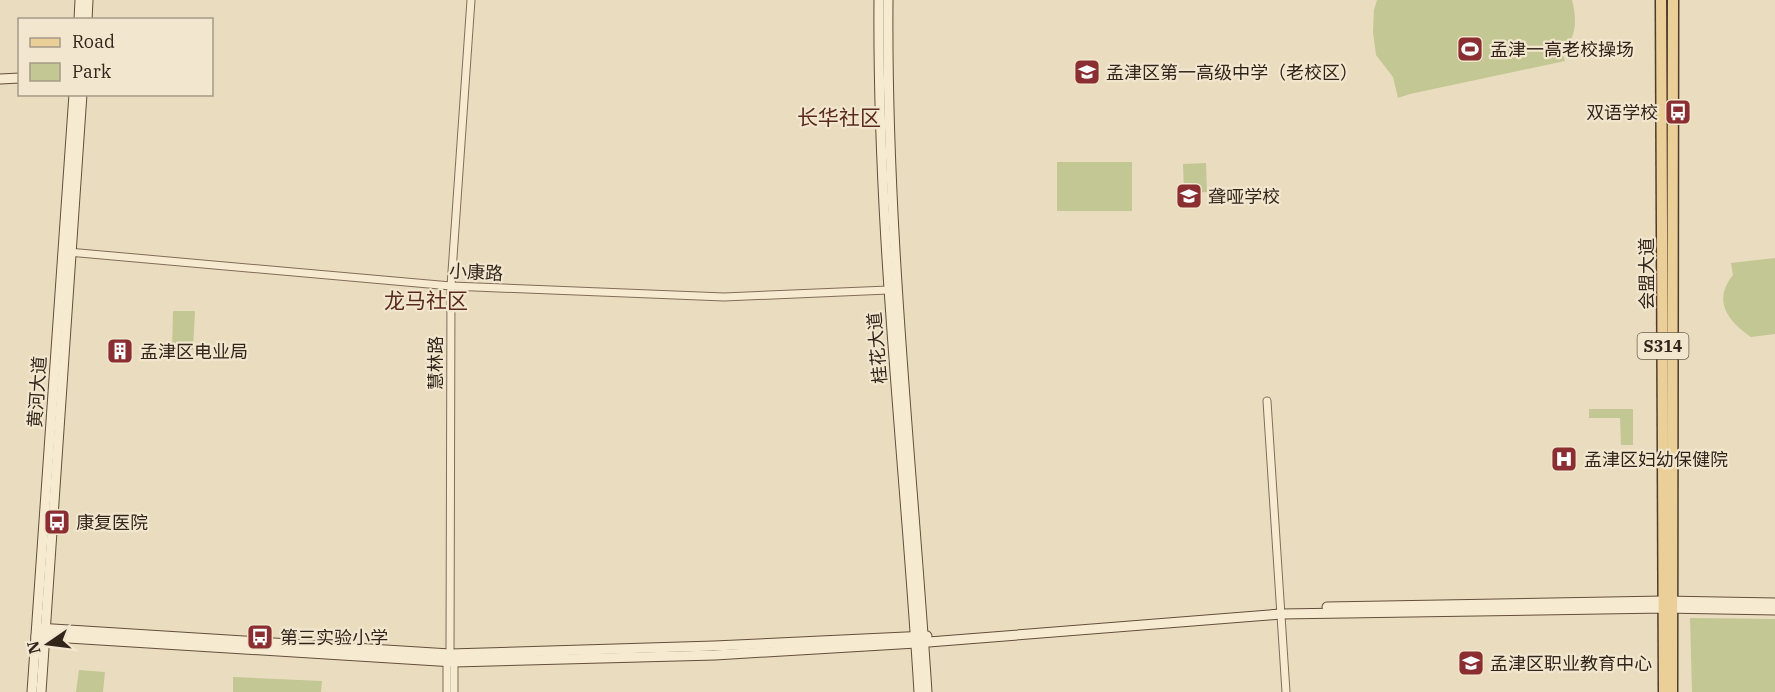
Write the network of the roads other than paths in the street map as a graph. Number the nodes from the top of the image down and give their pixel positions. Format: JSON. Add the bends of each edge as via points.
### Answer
{"nodes":[{"id":1,"x":80,"y":0,"type":"edge"},
{"id":2,"x":88,"y":0,"type":"edge"},
{"id":3,"x":471,"y":0,"type":"edge"},
{"id":4,"x":879,"y":0,"type":"edge"},
{"id":5,"x":888,"y":0,"type":"edge"},
{"id":6,"x":1661,"y":0,"type":"edge"},
{"id":7,"x":1673,"y":0,"type":"edge"},
{"id":8,"x":79,"y":18,"type":"edge"},
{"id":9,"x":87,"y":18,"type":"edge"},
{"id":10,"x":18,"y":78,"type":"edge"},
{"id":11,"x":0,"y":79,"type":"edge"},
{"id":12,"x":74,"y":96,"type":"edge"},
{"id":13,"x":82,"y":96,"type":"edge"},
{"id":14,"x":63,"y":252,"type":"junction"},
{"id":15,"x":450,"y":286,"type":"junction"},
{"id":16,"x":888,"y":290,"type":"junction"},
{"id":17,"x":1267,"y":402,"type":"dead end"},
{"id":18,"x":1775,"y":603,"type":"edge"},
{"id":19,"x":1668,"y":605,"type":"junction"},
{"id":20,"x":1775,"y":610,"type":"edge"},
{"id":21,"x":1281,"y":611,"type":"junction"},
{"id":22,"x":41,"y":632,"type":"junction"},
{"id":23,"x":920,"y":640,"type":"junction"},
{"id":24,"x":451,"y":660,"type":"junction"},
{"id":25,"x":32,"y":692,"type":"edge"},
{"id":26,"x":41,"y":692,"type":"edge"},
{"id":27,"x":447,"y":692,"type":"edge"},
{"id":28,"x":454,"y":692,"type":"edge"},
{"id":29,"x":920,"y":692,"type":"edge"},
{"id":30,"x":927,"y":692,"type":"edge"},
{"id":31,"x":1286,"y":692,"type":"edge"},
{"id":32,"x":1664,"y":692,"type":"edge"},
{"id":33,"x":1672,"y":692,"type":"edge"}],
"edges":[{"from":1,"to":8,"type":"main road"},
{"from":2,"to":9,"type":"main road"},
{"from":3,"to":15,"type":"street","name":"慧林路"},
{"from":4,"to":16,"type":"main road","name":"桂花大道","via":[[880,130]]},
{"from":5,"to":23,"type":"main road","name":"桂花大道","via":[[893,221]]},
{"from":6,"to":19,"type":"main road","name":"会盟大道","number":"S314"},
{"from":7,"to":19,"type":"main road","name":"会盟大道","number":"S314"},
{"from":10,"to":11,"type":"main road"},
{"from":12,"to":14,"type":"main road","name":"黄河大道"},
{"from":13,"to":22,"type":"main road","name":"黄河大道"},
{"from":14,"to":15,"type":"street","name":"小康路"},
{"from":14,"to":22,"type":"main road","name":"黄河大道"},
{"from":15,"to":16,"type":"street","name":"小康路","via":[[724,297]]},
{"from":15,"to":24,"type":"street","name":"慧林路"},
{"from":16,"to":23,"type":"main road","name":"桂花大道"},
{"from":17,"to":21,"type":"street"},
{"from":18,"to":19,"type":"main road"},
{"from":19,"to":20,"type":"main road"},
{"from":19,"to":21,"type":"main road"},
{"from":19,"to":32,"type":"main road","name":"会盟大道","number":"S314"},
{"from":19,"to":33,"type":"main road","name":"会盟大道","number":"S314"},
{"from":21,"to":23,"type":"main road"},
{"from":21,"to":31,"type":"street"},
{"from":22,"to":24,"type":"main road"},
{"from":22,"to":25,"type":"main road","name":"黄河大道"},
{"from":22,"to":26,"type":"main road","name":"黄河大道"},
{"from":23,"to":24,"type":"main road","via":[[715,655]]},
{"from":23,"to":29,"type":"main road","name":"桂花大道"},
{"from":23,"to":30,"type":"main road","name":"桂花大道"},
{"from":24,"to":27,"type":"street","name":"慧林路"},
{"from":24,"to":28,"type":"street","name":"慧林路"}]}
